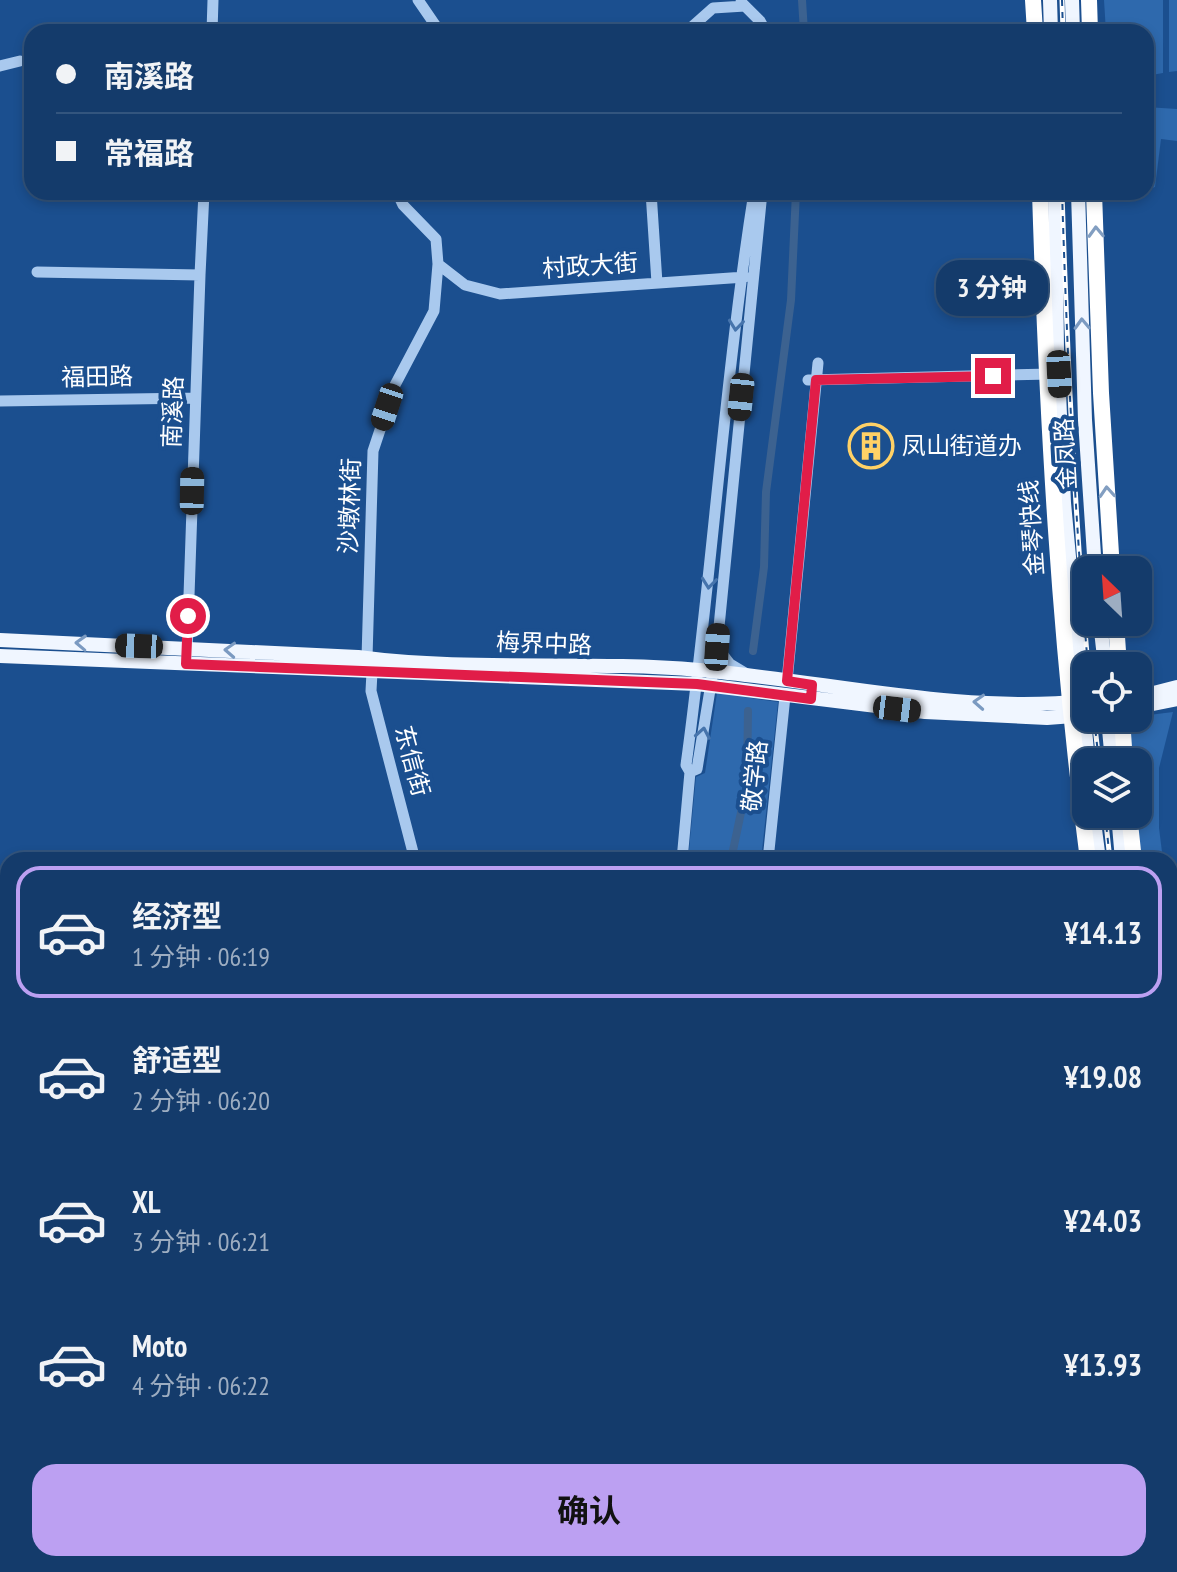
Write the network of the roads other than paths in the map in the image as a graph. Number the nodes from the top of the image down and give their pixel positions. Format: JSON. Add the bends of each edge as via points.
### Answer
{"nodes":[{"id":1,"x":213,"y":0,"type":"edge"},
{"id":2,"x":418,"y":0,"type":"edge"},
{"id":3,"x":1033,"y":0,"type":"edge"},
{"id":4,"x":1050,"y":0,"type":"edge"},
{"id":5,"x":1072,"y":0,"type":"edge"},
{"id":6,"x":1089,"y":0,"type":"edge"},
{"id":7,"x":745,"y":6,"type":"edge"},
{"id":8,"x":212,"y":24,"type":"edge"},
{"id":9,"x":434,"y":24,"type":"edge"},
{"id":10,"x":695,"y":24,"type":"edge"},
{"id":11,"x":760,"y":24,"type":"edge"},
{"id":12,"x":1034,"y":24,"type":"edge"},
{"id":13,"x":1051,"y":24,"type":"edge"},
{"id":14,"x":1073,"y":24,"type":"edge"},
{"id":15,"x":1090,"y":24,"type":"edge"},
{"id":16,"x":20,"y":61,"type":"dead end"},
{"id":17,"x":0,"y":66,"type":"edge"},
{"id":18,"x":204,"y":200,"type":"edge"},
{"id":19,"x":401,"y":200,"type":"edge"},
{"id":20,"x":652,"y":200,"type":"edge"},
{"id":21,"x":753,"y":200,"type":"edge"},
{"id":22,"x":761,"y":200,"type":"edge"},
{"id":23,"x":1040,"y":200,"type":"edge"},
{"id":24,"x":1055,"y":200,"type":"edge"},
{"id":25,"x":1078,"y":200,"type":"edge"},
{"id":26,"x":1094,"y":200,"type":"edge"},
{"id":27,"x":438,"y":264,"type":"junction"},
{"id":28,"x":37,"y":272,"type":"dead end"},
{"id":29,"x":200,"y":275,"type":"junction"},
{"id":30,"x":747,"y":277,"type":"junction"},
{"id":31,"x":657,"y":283,"type":"junction"},
{"id":32,"x":818,"y":363,"type":"dead end"},
{"id":33,"x":1059,"y":374,"type":"junction"},
{"id":34,"x":812,"y":380,"type":"junction"},
{"id":35,"x":195,"y":398,"type":"junction"},
{"id":36,"x":0,"y":401,"type":"edge"},
{"id":37,"x":1094,"y":556,"type":"edge"},
{"id":38,"x":1111,"y":556,"type":"edge"},
{"id":39,"x":0,"y":640,"type":"edge"},
{"id":40,"x":717,"y":647,"type":"junction"},
{"id":41,"x":187,"y":648,"type":"junction"},
{"id":42,"x":1079,"y":652,"type":"edge"},
{"id":43,"x":0,"y":656,"type":"edge"},
{"id":44,"x":186,"y":664,"type":"junction"},
{"id":45,"x":370,"y":665,"type":"junction"},
{"id":46,"x":748,"y":676,"type":"junction"},
{"id":47,"x":705,"y":678,"type":"junction"},
{"id":48,"x":1177,"y":687,"type":"edge"},
{"id":49,"x":786,"y":689,"type":"junction"},
{"id":50,"x":812,"y":692,"type":"junction"},
{"id":51,"x":1152,"y":693,"type":"edge"},
{"id":52,"x":1072,"y":695,"type":"edge"},
{"id":53,"x":1177,"y":699,"type":"edge"},
{"id":54,"x":1057,"y":704,"type":"junction"},
{"id":55,"x":1152,"y":704,"type":"edge"},
{"id":56,"x":1072,"y":706,"type":"edge"},
{"id":57,"x":1072,"y":711,"type":"edge"},
{"id":58,"x":1095,"y":828,"type":"edge"},
{"id":59,"x":1119,"y":828,"type":"edge"},
{"id":60,"x":1131,"y":828,"type":"edge"},
{"id":61,"x":413,"y":852,"type":"edge"},
{"id":62,"x":683,"y":852,"type":"edge"},
{"id":63,"x":769,"y":852,"type":"edge"},
{"id":64,"x":1087,"y":852,"type":"edge"},
{"id":65,"x":1098,"y":852,"type":"edge"},
{"id":66,"x":1121,"y":852,"type":"edge"},
{"id":67,"x":1133,"y":852,"type":"edge"}],
"edges":[{"from":1,"to":8,"type":"street"},
{"from":2,"to":9,"type":"street"},
{"from":3,"to":12,"type":"highway"},
{"from":4,"to":13,"type":"main road"},
{"from":5,"to":14,"type":"main road"},
{"from":6,"to":15,"type":"highway"},
{"from":7,"to":10,"type":"street","via":[[713,8]]},
{"from":7,"to":11,"type":"street"},
{"from":16,"to":17,"type":"street"},
{"from":18,"to":29,"type":"street","name":"南溪路"},
{"from":19,"to":27,"type":"street","name":"沙墩林街","via":[[436,239]]},
{"from":20,"to":31,"type":"street"},
{"from":21,"to":30,"type":"street"},
{"from":22,"to":30,"type":"street"},
{"from":23,"to":64,"type":"highway","name":"金琴快线","bridge":true,"via":[[1061,603]]},
{"from":24,"to":33,"type":"main road","name":"金凤路"},
{"from":37,"to":25,"type":"main road","name":"金凤路","one_way":true},
{"from":38,"to":26,"type":"highway","one_way":true},
{"from":27,"to":31,"type":"street","name":"村政大街","via":[[465,285],[500,294]]},
{"from":27,"to":45,"type":"street","name":"沙墩林街","via":[[434,311],[395,385],[373,451]]},
{"from":28,"to":29,"type":"street"},
{"from":29,"to":35,"type":"street","name":"南溪路"},
{"from":30,"to":31,"type":"street","name":"村政大街"},
{"from":30,"to":40,"type":"street"},
{"from":30,"to":47,"type":"street","one_way":true},
{"from":32,"to":34,"type":"street","name":"敬学路"},
{"from":33,"to":34,"type":"street"},
{"from":33,"to":42,"type":"main road","name":"金凤路","via":[[1064,503]]},
{"from":34,"to":49,"type":"street","name":"敬学路"},
{"from":35,"to":36,"type":"street","name":"福田路"},
{"from":35,"to":41,"type":"street","name":"南溪路"},
{"from":41,"to":39,"type":"main road","name":"梅界中路","one_way":true},
{"from":40,"to":46,"type":"street"},
{"from":40,"to":47,"type":"street"},
{"from":41,"to":44,"type":"street","name":"南溪路"},
{"from":45,"to":41,"type":"main road","name":"梅界中路","one_way":true},
{"from":43,"to":44,"type":"main road","name":"梅界中路"},
{"from":44,"to":45,"type":"main road","name":"梅界中路"},
{"from":45,"to":47,"type":"main road","name":"梅界中路","via":[[416,662]]},
{"from":45,"to":61,"type":"street","name":"东信街","via":[[371,691]]},
{"from":46,"to":47,"type":"main road","name":"梅界中路"},
{"from":46,"to":49,"type":"main road","name":"梅界中路"},
{"from":47,"to":49,"type":"main road","name":"梅界中路"},
{"from":47,"to":62,"type":"street","via":[[686,765],[690,772]]},
{"from":48,"to":51,"type":"main road"},
{"from":49,"to":50,"type":"main road","name":"梅界中路"},
{"from":49,"to":63,"type":"street","name":"敬学路"},
{"from":54,"to":50,"type":"main road","name":"梅界中路","one_way":true},
{"from":50,"to":57,"type":"main road","name":"梅界中路","via":[[925,712],[1047,718]]},
{"from":52,"to":54,"type":"main road"},
{"from":53,"to":55,"type":"main road"},
{"from":54,"to":56,"type":"main road","name":"梅界中路"},
{"from":58,"to":65,"type":"main road"},
{"from":59,"to":66,"type":"main road"},
{"from":60,"to":67,"type":"highway"}]}
